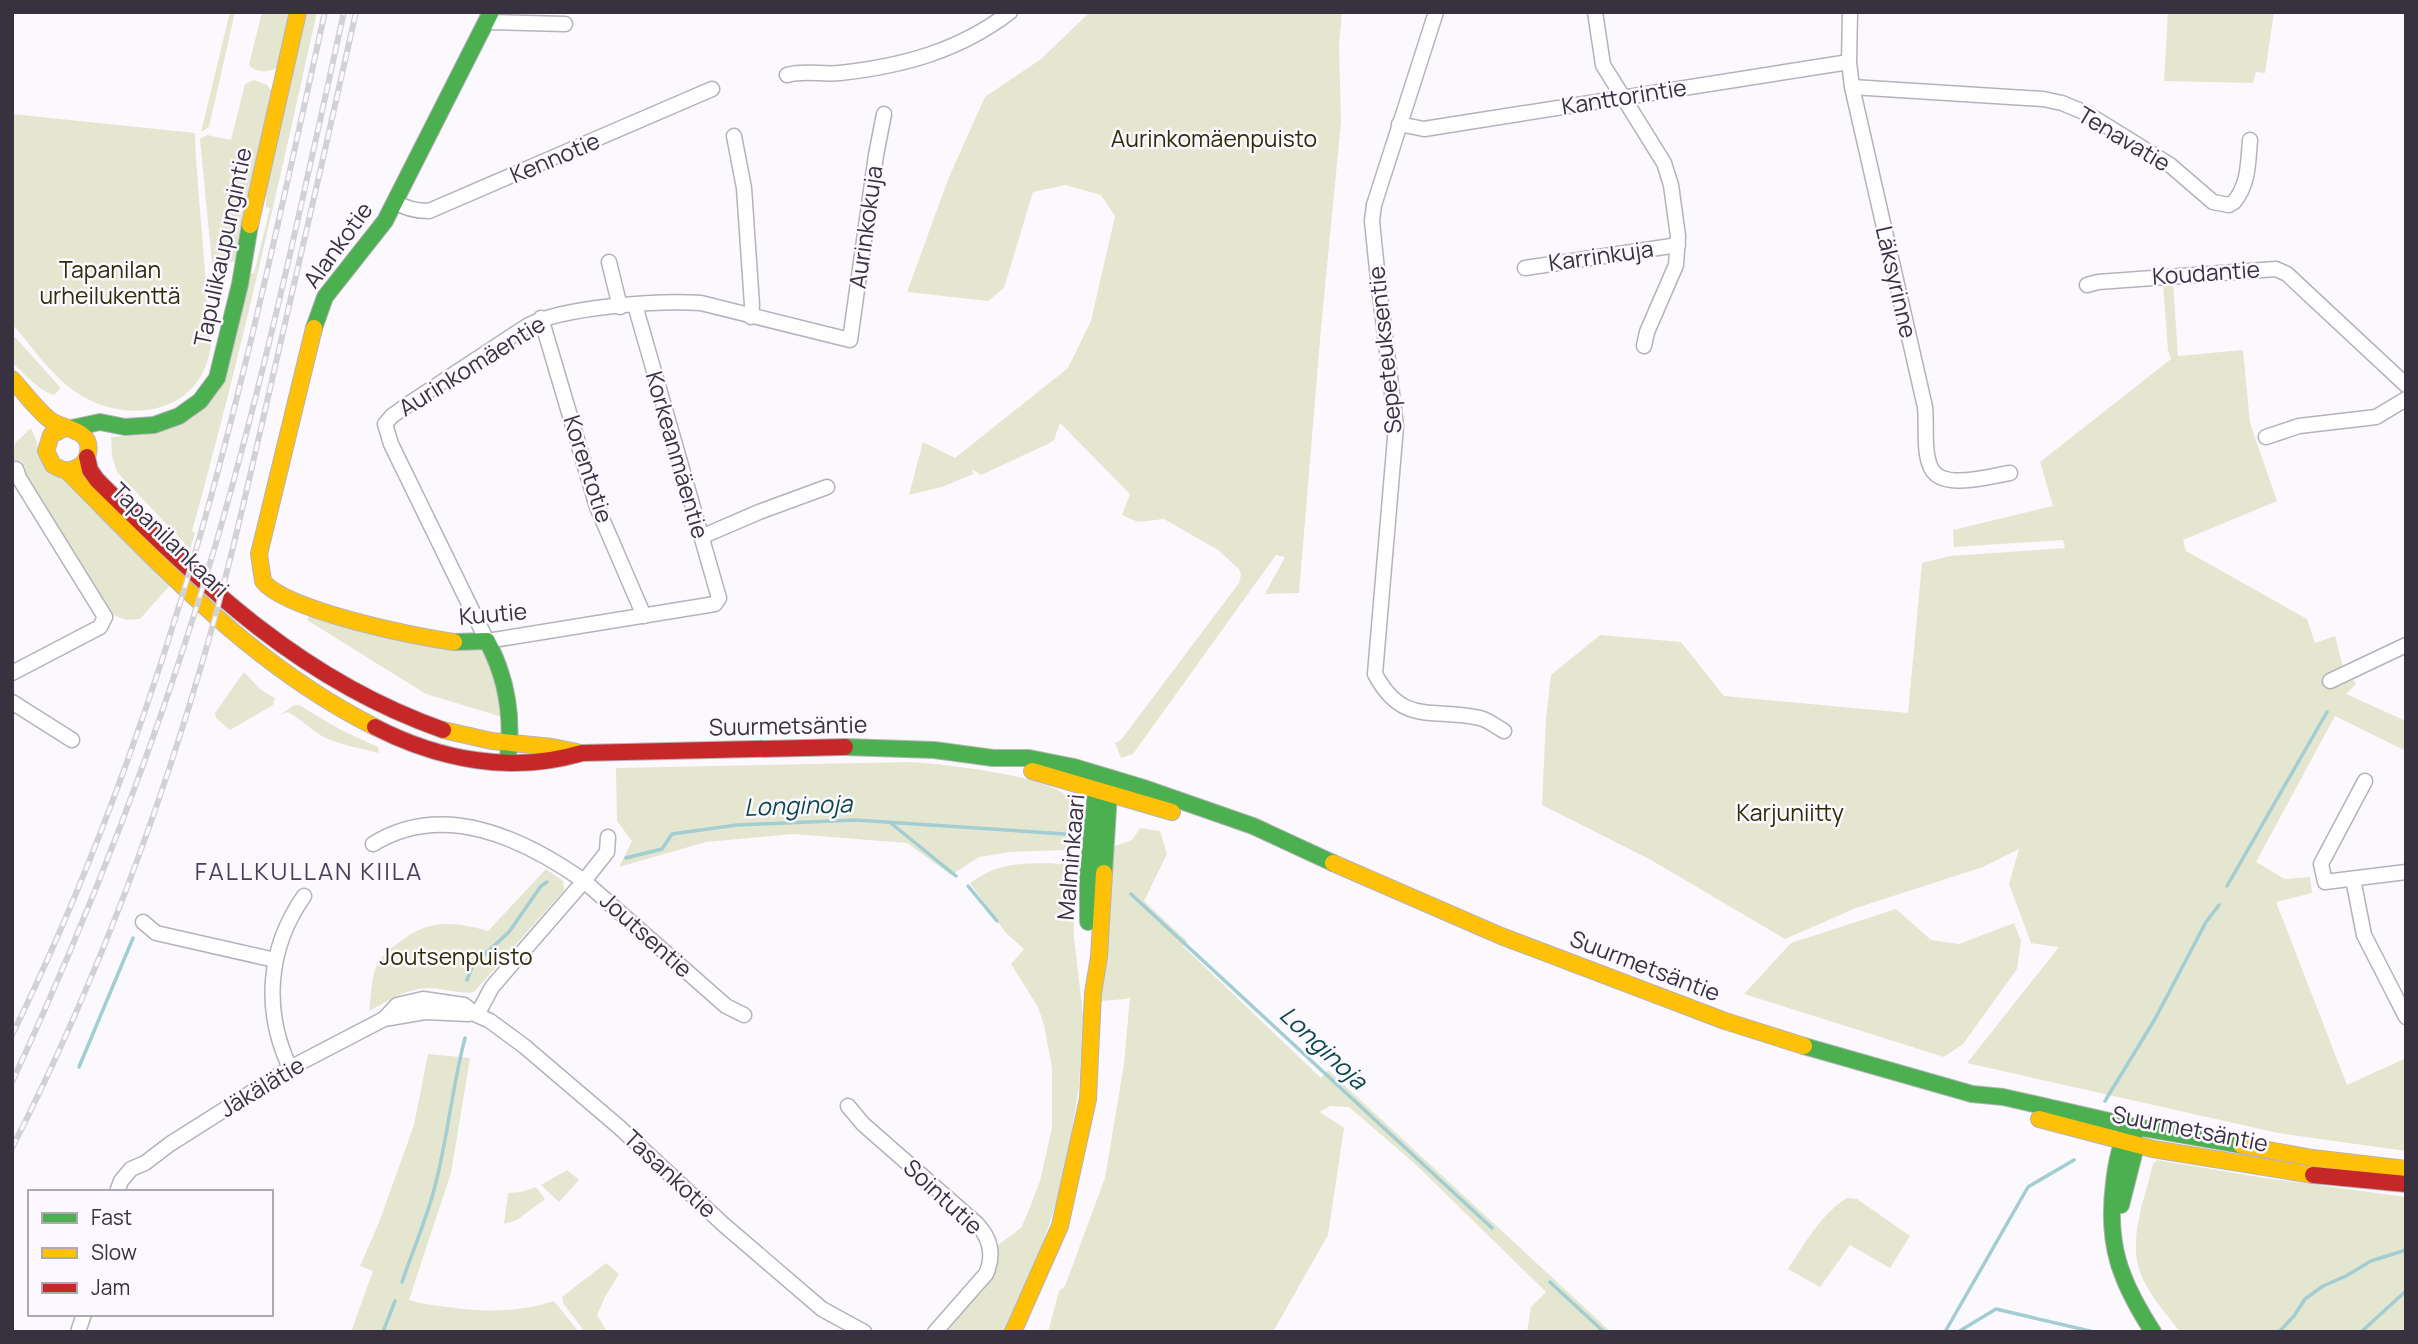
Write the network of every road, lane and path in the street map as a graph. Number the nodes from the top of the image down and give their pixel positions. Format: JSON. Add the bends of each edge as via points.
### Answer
{"nodes":[{"id":1,"x":298,"y":12,"type":"edge"},
{"id":2,"x":1010,"y":12,"type":"edge"},
{"id":3,"x":1436,"y":12,"type":"edge"},
{"id":4,"x":1595,"y":12,"type":"edge"},
{"id":5,"x":1850,"y":12,"type":"edge"},
{"id":6,"x":488,"y":17,"type":"edge"},
{"id":7,"x":565,"y":24,"type":"dead end"},
{"id":8,"x":1849,"y":62,"type":"junction"},
{"id":9,"x":787,"y":75,"type":"dead end"},
{"id":10,"x":1852,"y":87,"type":"junction"},
{"id":11,"x":712,"y":89,"type":"dead end"},
{"id":12,"x":1624,"y":97,"type":"junction"},
{"id":13,"x":884,"y":114,"type":"dead end"},
{"id":14,"x":1399,"y":124,"type":"junction"},
{"id":15,"x":734,"y":136,"type":"dead end"},
{"id":16,"x":2250,"y":140,"type":"dead end"},
{"id":17,"x":396,"y":202,"type":"junction"},
{"id":18,"x":1678,"y":245,"type":"junction"},
{"id":19,"x":609,"y":262,"type":"dead end"},
{"id":20,"x":1525,"y":268,"type":"dead end"},
{"id":21,"x":2087,"y":285,"type":"dead end"},
{"id":22,"x":627,"y":306,"type":"junction"},
{"id":23,"x":751,"y":317,"type":"junction"},
{"id":24,"x":541,"y":318,"type":"junction"},
{"id":25,"x":850,"y":340,"type":"joint"},
{"id":26,"x":1644,"y":346,"type":"dead end"},
{"id":27,"x":12,"y":379,"type":"edge"},
{"id":28,"x":2406,"y":385,"type":"edge"},
{"id":29,"x":12,"y":397,"type":"edge"},
{"id":30,"x":2406,"y":399,"type":"edge"},
{"id":31,"x":121,"y":427,"type":"junction"},
{"id":32,"x":68,"y":428,"type":"junction"},
{"id":33,"x":2266,"y":437,"type":"dead end"},
{"id":34,"x":47,"y":443,"type":"junction"},
{"id":35,"x":88,"y":453,"type":"junction"},
{"id":36,"x":16,"y":469,"type":"dead end"},
{"id":37,"x":66,"y":471,"type":"junction"},
{"id":38,"x":2010,"y":472,"type":"dead end"},
{"id":39,"x":827,"y":487,"type":"dead end"},
{"id":40,"x":701,"y":537,"type":"junction"},
{"id":41,"x":279,"y":596,"type":"joint"},
{"id":42,"x":715,"y":604,"type":"joint"},
{"id":43,"x":644,"y":616,"type":"junction"},
{"id":44,"x":251,"y":624,"type":"joint"},
{"id":45,"x":243,"y":641,"type":"joint"},
{"id":46,"x":487,"y":641,"type":"junction"},
{"id":47,"x":2406,"y":645,"type":"edge"},
{"id":48,"x":12,"y":673,"type":"edge"},
{"id":49,"x":2330,"y":681,"type":"dead end"},
{"id":50,"x":12,"y":702,"type":"edge"},
{"id":51,"x":1504,"y":731,"type":"dead end"},
{"id":52,"x":72,"y":740,"type":"dead end"},
{"id":53,"x":510,"y":744,"type":"junction"},
{"id":54,"x":582,"y":753,"type":"junction"},
{"id":55,"x":506,"y":765,"type":"junction"},
{"id":56,"x":2365,"y":781,"type":"dead end"},
{"id":57,"x":1104,"y":787,"type":"junction"},
{"id":58,"x":608,"y":837,"type":"dead end"},
{"id":59,"x":373,"y":844,"type":"dead end"},
{"id":60,"x":2406,"y":872,"type":"edge"},
{"id":61,"x":2353,"y":879,"type":"junction"},
{"id":62,"x":584,"y":881,"type":"junction"},
{"id":63,"x":304,"y":896,"type":"dead end"},
{"id":64,"x":144,"y":922,"type":"dead end"},
{"id":65,"x":275,"y":960,"type":"junction"},
{"id":66,"x":477,"y":1015,"type":"junction"},
{"id":67,"x":744,"y":1015,"type":"dead end"},
{"id":68,"x":2406,"y":1017,"type":"edge"},
{"id":69,"x":290,"y":1068,"type":"junction"},
{"id":70,"x":1972,"y":1094,"type":"junction"},
{"id":71,"x":848,"y":1106,"type":"dead end"},
{"id":72,"x":2131,"y":1126,"type":"junction"},
{"id":73,"x":2128,"y":1144,"type":"junction"},
{"id":74,"x":2406,"y":1169,"type":"edge"},
{"id":75,"x":2406,"y":1184,"type":"edge"},
{"id":76,"x":119,"y":1190,"type":"edge"},
{"id":77,"x":864,"y":1332,"type":"edge"},
{"id":78,"x":935,"y":1332,"type":"edge"},
{"id":79,"x":1013,"y":1332,"type":"edge"},
{"id":80,"x":2153,"y":1332,"type":"edge"}],
"edges":[{"from":1,"to":31,"type":"main road","name":"Tapulikaupungintie","via":[[217,378],[201,402],[181,416],[153,426]]},
{"from":2,"to":9,"type":"street","via":[[958,45],[922,59],[869,70]]},
{"from":3,"to":14,"type":"street","name":"Sepeteuksentie"},
{"from":4,"to":12,"type":"street","via":[[1603,65]]},
{"from":5,"to":8,"type":"street","name":"Läksyrinne"},
{"from":6,"to":7,"type":"street"},
{"from":6,"to":17,"type":"main road","name":"Alankotie"},
{"from":8,"to":10,"type":"street","name":"Läksyrinne"},
{"from":8,"to":12,"type":"street","name":"Kanttorintie"},
{"from":10,"to":16,"type":"street","name":"Tenavatie","via":[[2062,103],[2153,154],[2220,204],[2234,202],[2242,192]]},
{"from":10,"to":38,"type":"street","name":"Läksyrinne","via":[[1925,407],[1932,470],[1953,481]]},
{"from":11,"to":17,"type":"street","name":"Kennotie","via":[[429,211]]},
{"from":12,"to":14,"type":"street","name":"Kanttorintie","via":[[1424,129]]},
{"from":12,"to":18,"type":"street","via":[[1668,171]]},
{"from":13,"to":25,"type":"street","name":"Aurinkokuja"},
{"from":14,"to":51,"type":"street","name":"Sepeteuksentie","via":[[1372,222],[1396,426],[1375,674],[1406,709],[1481,718]]},
{"from":15,"to":23,"type":"street","via":[[744,188]]},
{"from":17,"to":41,"type":"main road","name":"Alankotie","via":[[325,297],[310,338],[259,554],[265,585]]},
{"from":18,"to":20,"type":"street","name":"Karrinkuja"},
{"from":18,"to":26,"type":"street","via":[[1675,265]]},
{"from":19,"to":22,"type":"street","name":"Korkeanmäentie"},
{"from":21,"to":28,"type":"street","name":"Koudantie","via":[[2276,269],[2287,274]]},
{"from":22,"to":23,"type":"street","name":"Aurinkomäentie","via":[[701,303]]},
{"from":22,"to":24,"type":"street","name":"Aurinkomäentie"},
{"from":22,"to":40,"type":"street","name":"Korkeanmäentie"},
{"from":23,"to":25,"type":"street","name":"Aurinkomäentie"},
{"from":24,"to":43,"type":"street","name":"Korentotie","via":[[597,507]]},
{"from":24,"to":46,"type":"street","name":"Aurinkomäentie","via":[[392,415],[385,424]]},
{"from":27,"to":32,"type":"main road","via":[[44,414]]},
{"from":29,"to":34,"type":"main road"},
{"from":30,"to":33,"type":"street","via":[[2376,417],[2299,426]]},
{"from":31,"to":32,"type":"main road","name":"Tapulikaupungintie","via":[[99,422]]},
{"from":31,"to":35,"type":"main road","name":"Tapulikaupungintie","via":[[99,439]]},
{"from":32,"to":34,"type":"main road","via":[[51,435]]},
{"from":32,"to":35,"type":"main road","via":[[85,436]]},
{"from":34,"to":37,"type":"main road","via":[[48,459]]},
{"from":35,"to":37,"type":"main road","via":[[83,464]]},
{"from":35,"to":44,"type":"main road","name":"Tapanilankaari","via":[[97,480]]},
{"from":36,"to":48,"type":"street","via":[[105,614],[100,627]]},
{"from":37,"to":45,"type":"main road","name":"Tapanilankaari"},
{"from":39,"to":40,"type":"street"},
{"from":40,"to":42,"type":"street","name":"Korkeanmäentie","via":[[719,598]]},
{"from":41,"to":46,"type":"main road","name":"Kuutie","via":[[438,639]]},
{"from":42,"to":43,"type":"street","name":"Kuutie"},
{"from":43,"to":46,"type":"street","name":"Kuutie"},
{"from":44,"to":53,"type":"main road","name":"Suurmetsäntie","via":[[311,668],[392,711],[441,729]]},
{"from":45,"to":55,"type":"main road","name":"Suurmetsäntie","via":[[293,681],[388,734],[429,749]]},
{"from":46,"to":53,"type":"main road","via":[[508,694]]},
{"from":47,"to":49,"type":"street"},
{"from":50,"to":52,"type":"street"},
{"from":53,"to":54,"type":"main road","name":"Suurmetsäntie","via":[[564,747]]},
{"from":53,"to":55,"type":"main road"},
{"from":54,"to":55,"type":"main road","name":"Suurmetsäntie"},
{"from":54,"to":57,"type":"main road","name":"Suurmetsäntie","via":[[850,747],[934,750],[993,758]]},
{"from":56,"to":61,"type":"street","via":[[2321,864],[2325,882]]},
{"from":57,"to":70,"type":"main road","name":"Suurmetsäntie","via":[[1253,826],[1501,936],[1725,1021]]},
{"from":57,"to":79,"type":"main road","name":"Malminkaari","via":[[1088,874],[1087,957],[1093,993],[1088,1098],[1060,1226]]},
{"from":58,"to":62,"type":"street","via":[[607,852]]},
{"from":59,"to":62,"type":"street","via":[[417,828],[473,828],[514,839]]},
{"from":60,"to":61,"type":"street"},
{"from":61,"to":68,"type":"street","via":[[2364,935]]},
{"from":62,"to":66,"type":"street","name":"Joutsentie","via":[[492,987]]},
{"from":62,"to":67,"type":"street","name":"Joutsentie","via":[[726,1006]]},
{"from":63,"to":65,"type":"street"},
{"from":64,"to":65,"type":"street","via":[[156,933]]},
{"from":65,"to":69,"type":"street","via":[[272,1015]]},
{"from":66,"to":69,"type":"street","name":"Jäkälätie","via":[[464,1005],[423,999],[397,1005],[384,1019]]},
{"from":66,"to":77,"type":"street","name":"Tasankotie","via":[[565,1080],[822,1309]]},
{"from":69,"to":76,"type":"street","name":"Jäkälätie","via":[[131,1169]]},
{"from":70,"to":72,"type":"main road","name":"Suurmetsäntie"},
{"from":70,"to":73,"type":"main road","name":"Suurmetsäntie","via":[[1999,1107]]},
{"from":71,"to":78,"type":"street","name":"Sointutie","via":[[977,1224],[989,1242],[991,1263],[986,1274]]},
{"from":72,"to":73,"type":"main road"},
{"from":72,"to":74,"type":"main road","name":"Suurmetsäntie","via":[[2312,1158]]},
{"from":73,"to":75,"type":"main road","name":"Suurmetsäntie","via":[[2313,1175]]},
{"from":73,"to":80,"type":"main road","via":[[2109,1209],[2113,1256],[2132,1301]]}]}
